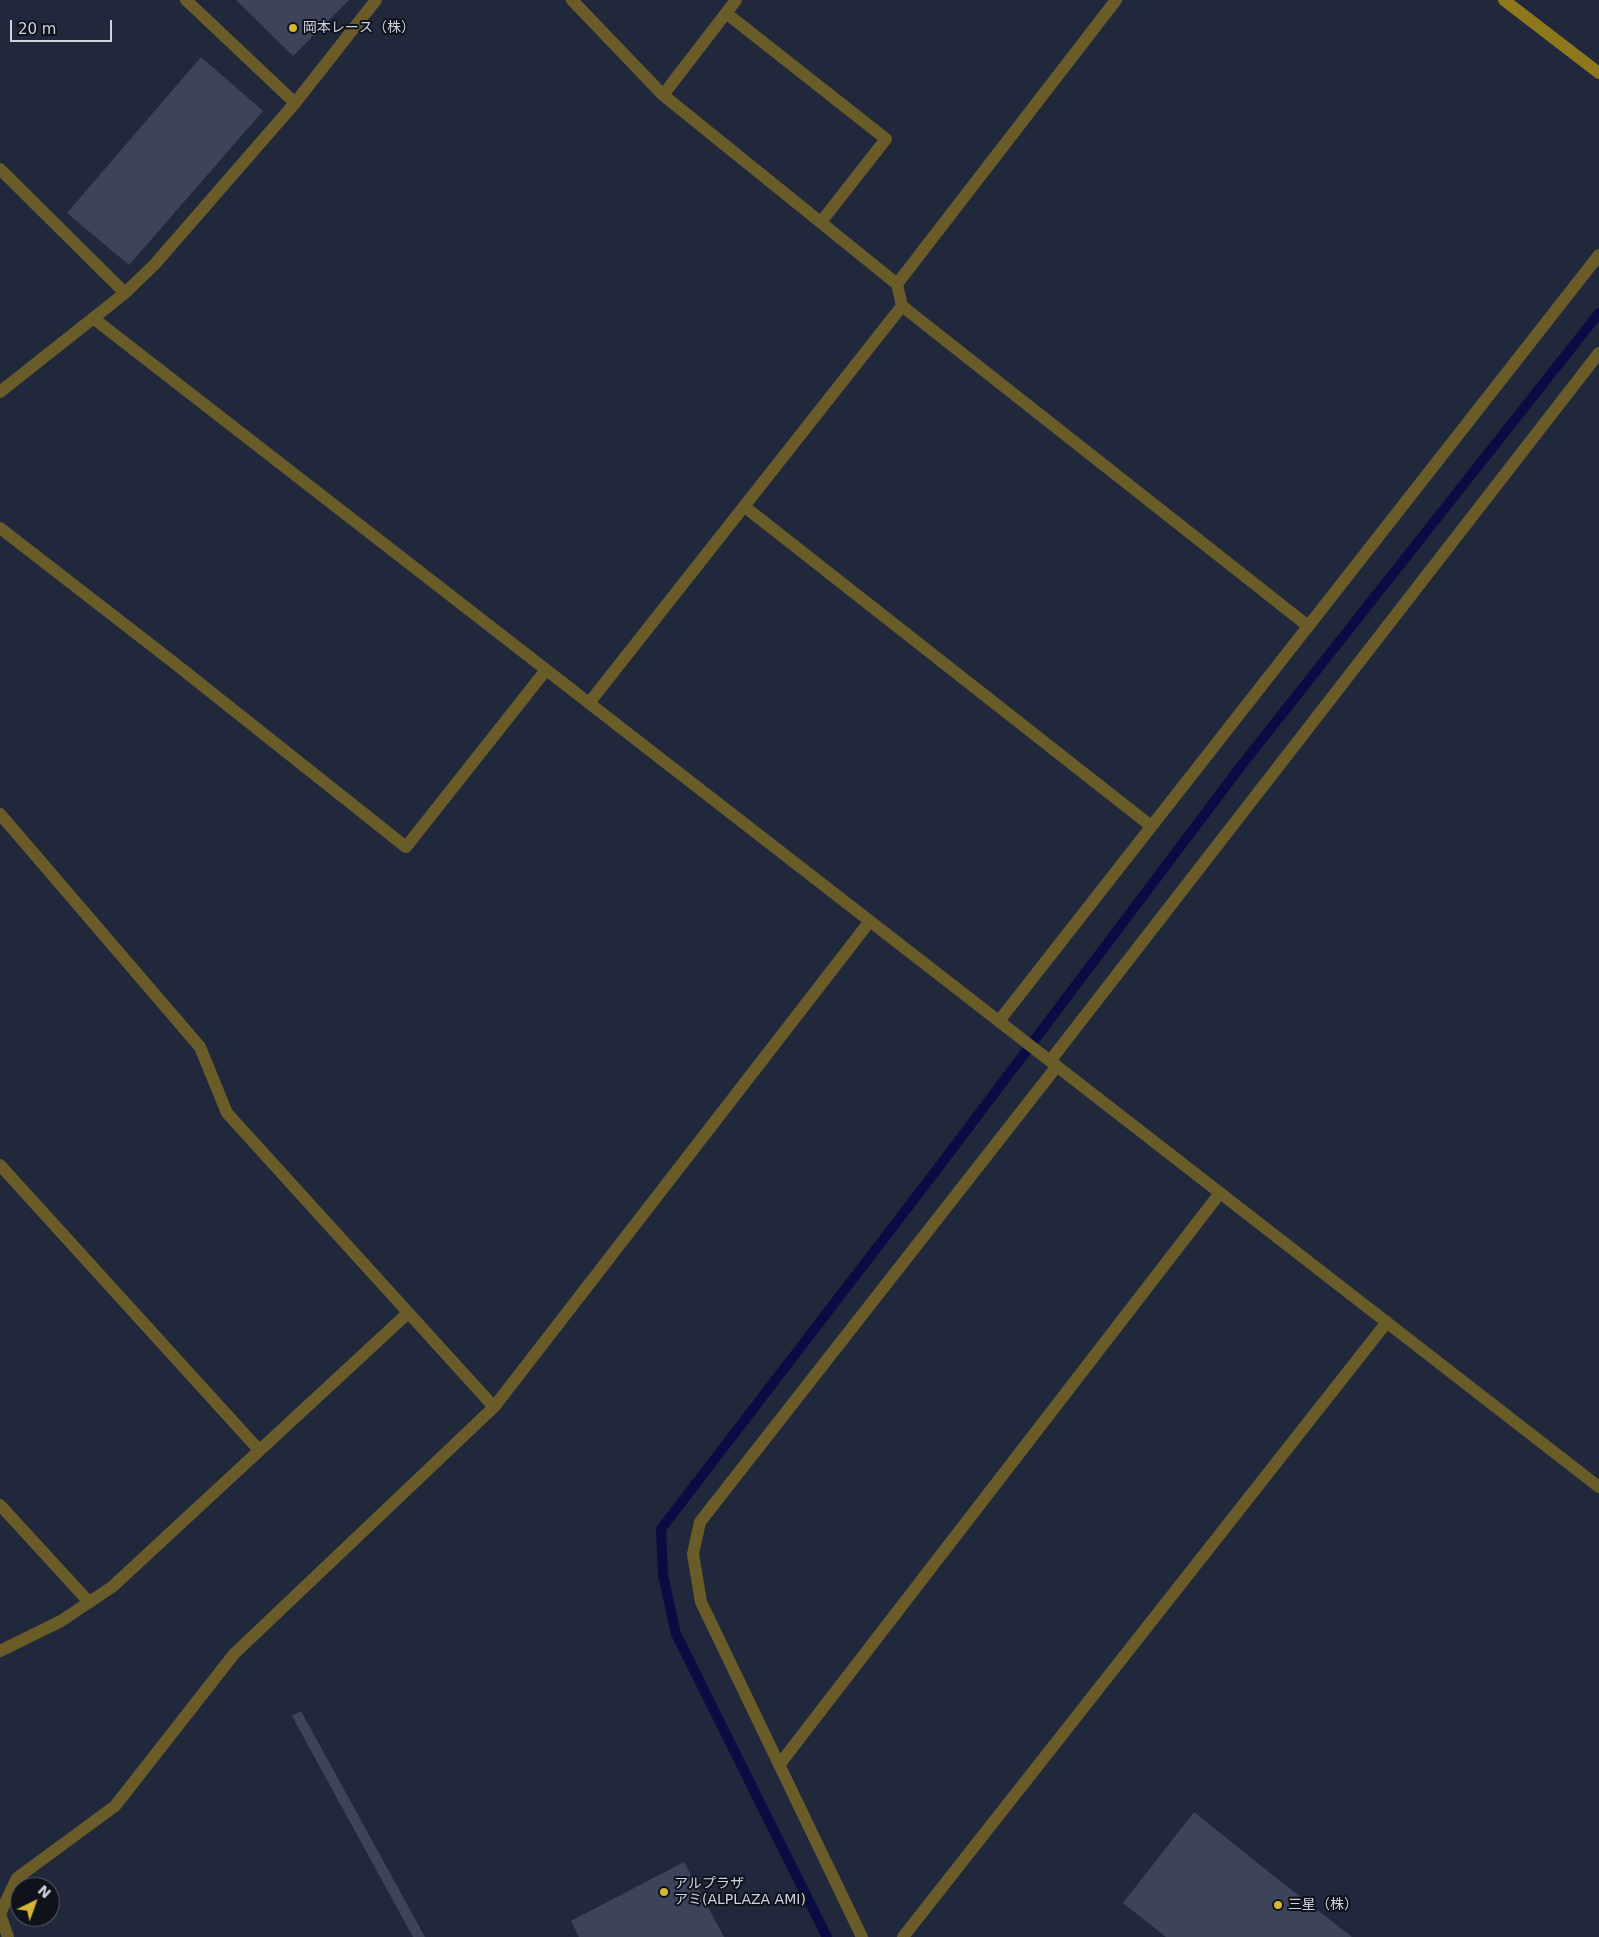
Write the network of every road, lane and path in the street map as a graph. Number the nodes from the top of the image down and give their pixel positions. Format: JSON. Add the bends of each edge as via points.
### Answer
{"nodes":[{"id":1,"x":186,"y":0,"type":"edge"},
{"id":2,"x":376,"y":0,"type":"edge"},
{"id":3,"x":572,"y":0,"type":"edge"},
{"id":4,"x":736,"y":0,"type":"edge"},
{"id":5,"x":1116,"y":0,"type":"edge"},
{"id":6,"x":1504,"y":0,"type":"edge"},
{"id":7,"x":726,"y":13,"type":"junction"},
{"id":8,"x":1599,"y":73,"type":"edge"},
{"id":9,"x":663,"y":95,"type":"junction"},
{"id":10,"x":295,"y":103,"type":"junction"},
{"id":11,"x":0,"y":169,"type":"edge"},
{"id":12,"x":820,"y":222,"type":"junction"},
{"id":13,"x":1599,"y":255,"type":"edge"},
{"id":14,"x":897,"y":284,"type":"junction"},
{"id":15,"x":125,"y":294,"type":"junction"},
{"id":16,"x":902,"y":306,"type":"junction"},
{"id":17,"x":93,"y":318,"type":"junction"},
{"id":18,"x":1599,"y":353,"type":"edge"},
{"id":19,"x":0,"y":392,"type":"edge"},
{"id":20,"x":745,"y":507,"type":"junction"},
{"id":21,"x":0,"y":528,"type":"edge"},
{"id":22,"x":1308,"y":626,"type":"junction"},
{"id":23,"x":546,"y":670,"type":"junction"},
{"id":24,"x":589,"y":703,"type":"junction"},
{"id":25,"x":0,"y":814,"type":"edge"},
{"id":26,"x":1151,"y":826,"type":"junction"},
{"id":27,"x":870,"y":921,"type":"junction"},
{"id":28,"x":999,"y":1020,"type":"junction"},
{"id":29,"x":1053,"y":1063,"type":"junction"},
{"id":30,"x":0,"y":1165,"type":"edge"},
{"id":31,"x":1220,"y":1193,"type":"junction"},
{"id":32,"x":408,"y":1313,"type":"junction"},
{"id":33,"x":1387,"y":1322,"type":"junction"},
{"id":34,"x":494,"y":1407,"type":"junction"},
{"id":35,"x":259,"y":1450,"type":"junction"},
{"id":36,"x":1599,"y":1487,"type":"edge"},
{"id":37,"x":0,"y":1505,"type":"edge"},
{"id":38,"x":89,"y":1602,"type":"junction"},
{"id":39,"x":0,"y":1651,"type":"edge"},
{"id":40,"x":779,"y":1765,"type":"junction"},
{"id":41,"x":0,"y":1914,"type":"edge"},
{"id":42,"x":8,"y":1937,"type":"edge"},
{"id":43,"x":862,"y":1937,"type":"edge"},
{"id":44,"x":903,"y":1937,"type":"edge"}],
"edges":[{"from":1,"to":10,"type":"street"},
{"from":2,"to":10,"type":"street"},
{"from":3,"to":9,"type":"street"},
{"from":4,"to":7,"type":"street"},
{"from":5,"to":14,"type":"street"},
{"from":6,"to":8,"type":"main road"},
{"from":7,"to":9,"type":"street"},
{"from":7,"to":12,"type":"street","via":[[886,139]]},
{"from":9,"to":12,"type":"street"},
{"from":10,"to":15,"type":"street"},
{"from":11,"to":15,"type":"street"},
{"from":12,"to":14,"type":"street"},
{"from":13,"to":22,"type":"street"},
{"from":14,"to":16,"type":"street"},
{"from":15,"to":17,"type":"street"},
{"from":16,"to":20,"type":"street"},
{"from":16,"to":22,"type":"street"},
{"from":17,"to":19,"type":"street"},
{"from":17,"to":23,"type":"street"},
{"from":18,"to":29,"type":"street"},
{"from":20,"to":24,"type":"street"},
{"from":20,"to":26,"type":"street"},
{"from":21,"to":23,"type":"street","via":[[406,847]]},
{"from":22,"to":26,"type":"street"},
{"from":23,"to":24,"type":"street"},
{"from":24,"to":27,"type":"street"},
{"from":25,"to":32,"type":"street","via":[[200,1047],[227,1113]]},
{"from":26,"to":28,"type":"street"},
{"from":27,"to":28,"type":"street"},
{"from":27,"to":34,"type":"street"},
{"from":28,"to":29,"type":"street"},
{"from":29,"to":31,"type":"street"},
{"from":29,"to":40,"type":"street","via":[[700,1522],[693,1554],[701,1602]]},
{"from":30,"to":35,"type":"street"},
{"from":31,"to":33,"type":"street"},
{"from":31,"to":40,"type":"street"},
{"from":32,"to":34,"type":"street"},
{"from":32,"to":35,"type":"street"},
{"from":33,"to":36,"type":"street"},
{"from":33,"to":44,"type":"street"},
{"from":34,"to":41,"type":"street","via":[[234,1654],[115,1806],[17,1878]]},
{"from":35,"to":38,"type":"street","via":[[112,1587]]},
{"from":37,"to":38,"type":"street"},
{"from":38,"to":39,"type":"street","via":[[61,1621]]},
{"from":40,"to":43,"type":"street"},
{"from":41,"to":42,"type":"street"}]}
